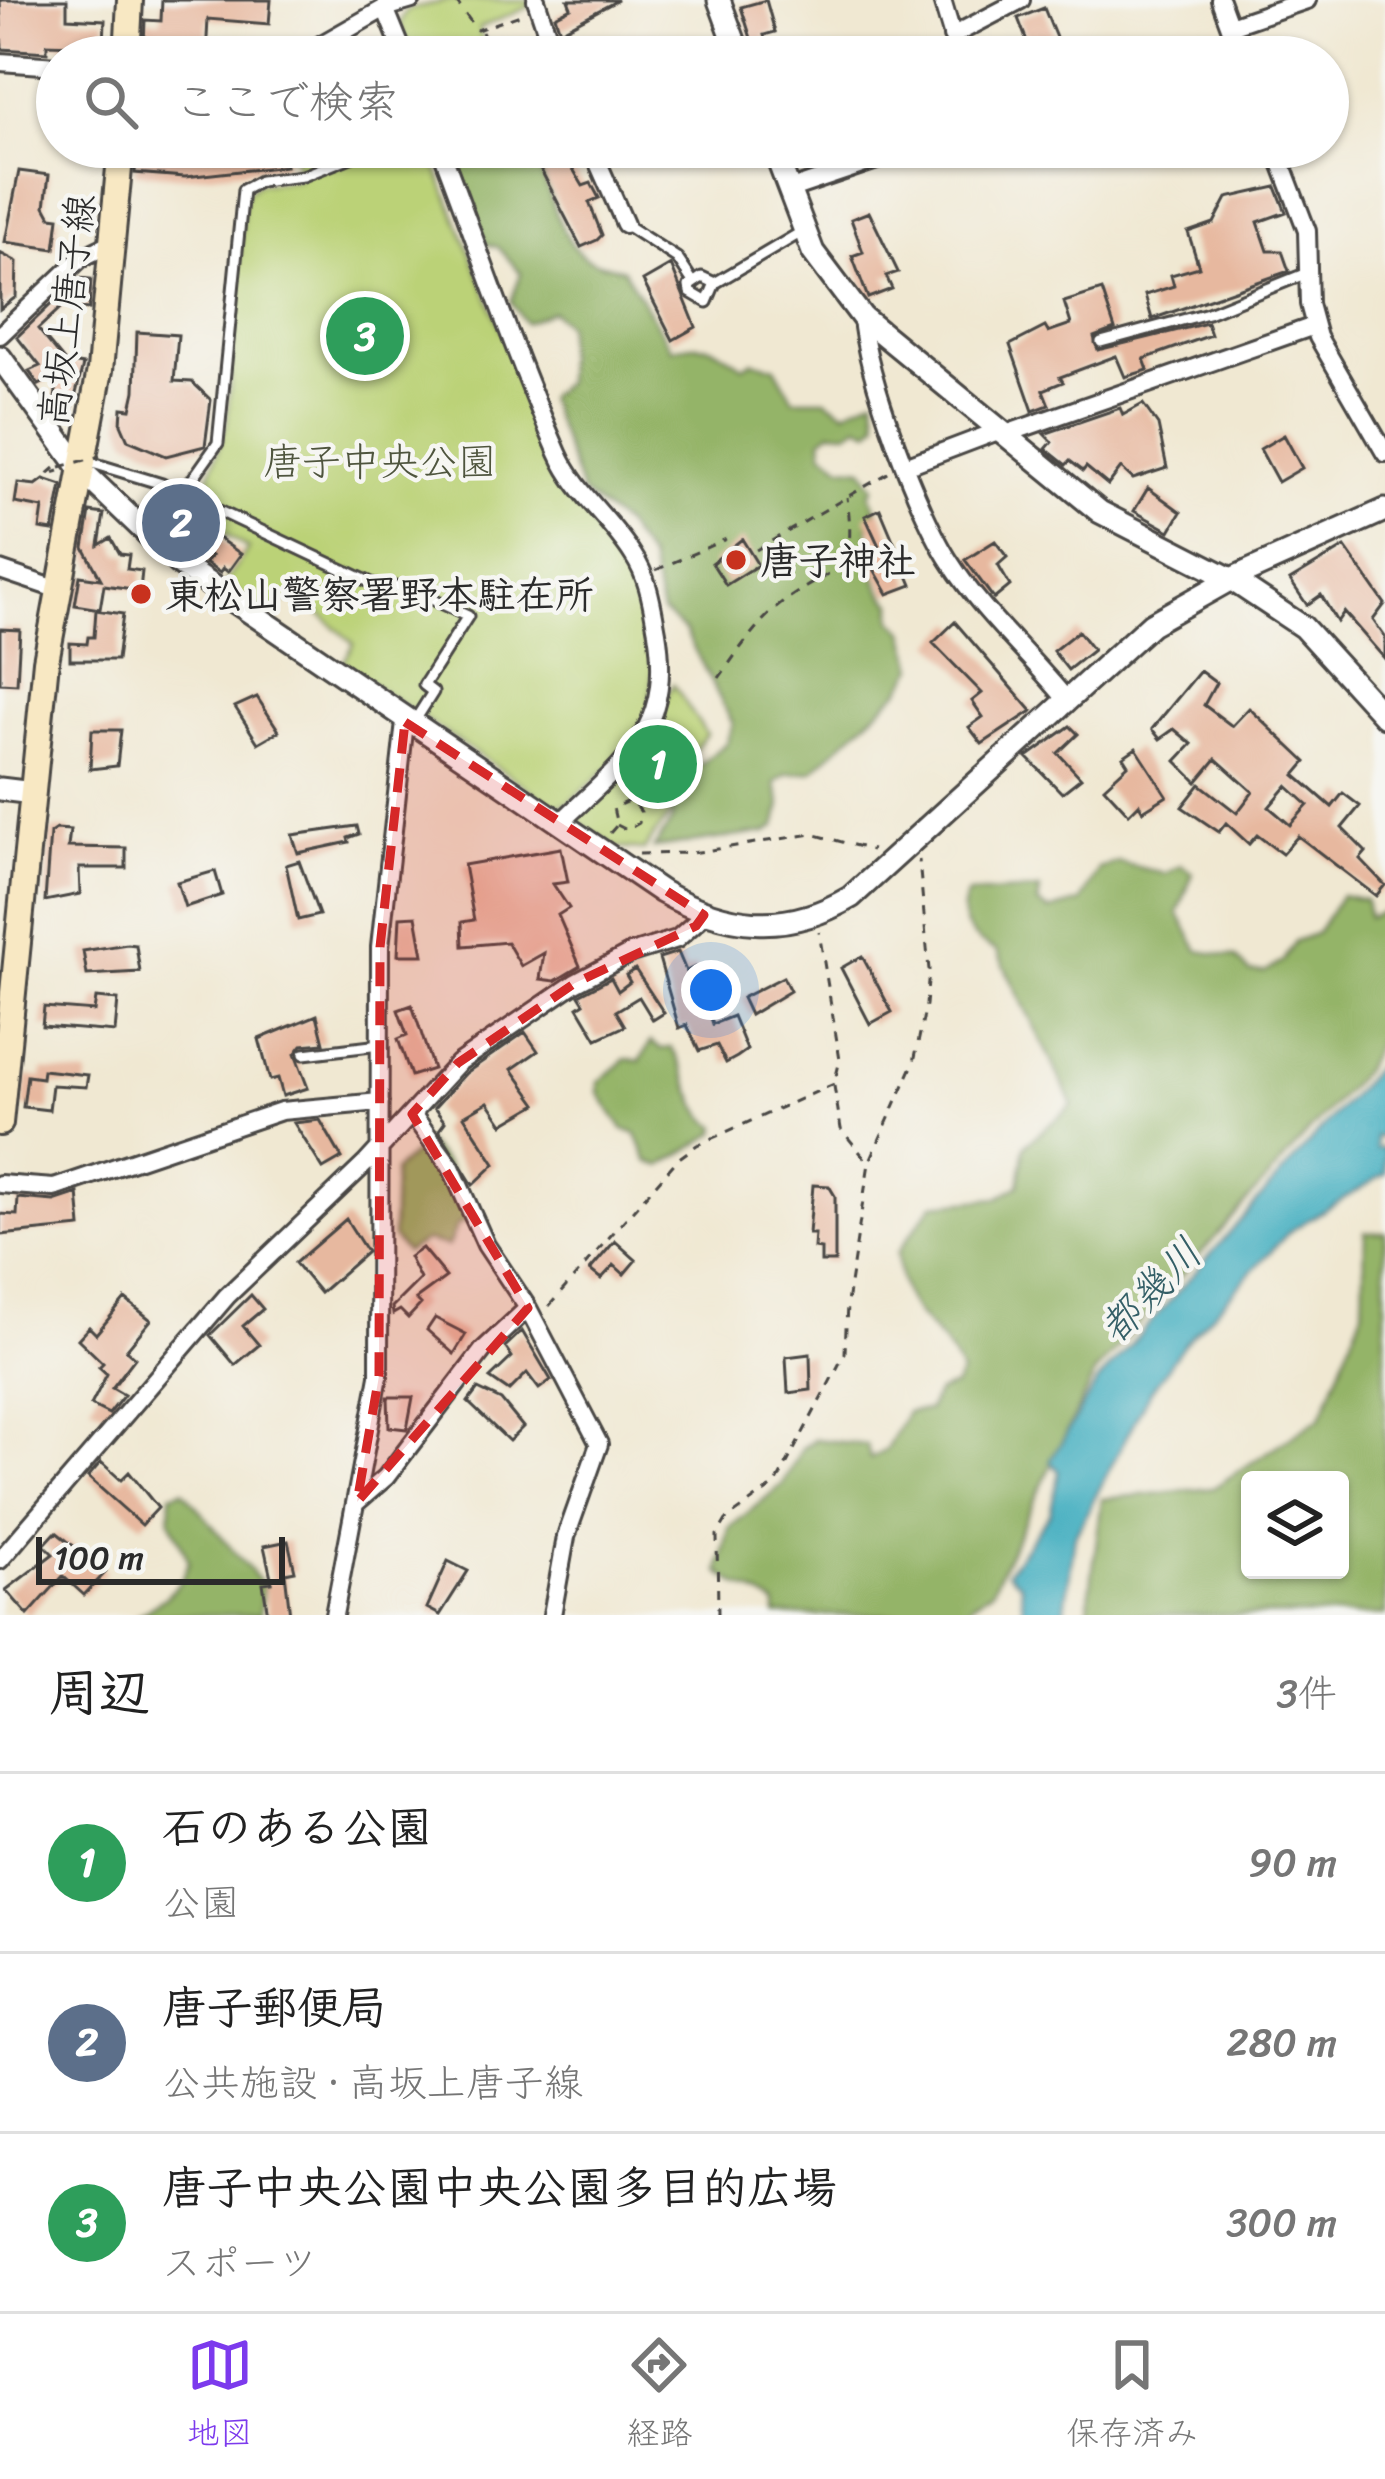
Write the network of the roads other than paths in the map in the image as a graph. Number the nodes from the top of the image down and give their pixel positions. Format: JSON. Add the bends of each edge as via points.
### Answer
{"nodes":[{"id":1,"x":130,"y":0,"type":"edge"},
{"id":2,"x":412,"y":0,"type":"edge"},
{"id":3,"x":719,"y":0,"type":"edge"},
{"id":4,"x":942,"y":0,"type":"edge"},
{"id":5,"x":1021,"y":0,"type":"edge"},
{"id":6,"x":1220,"y":0,"type":"edge"},
{"id":7,"x":1307,"y":0,"type":"edge"},
{"id":8,"x":537,"y":4,"type":"edge"},
{"id":9,"x":385,"y":8,"type":"junction"},
{"id":10,"x":1230,"y":26,"type":"junction"},
{"id":11,"x":128,"y":36,"type":"edge"},
{"id":12,"x":336,"y":36,"type":"edge"},
{"id":13,"x":396,"y":36,"type":"edge"},
{"id":14,"x":548,"y":36,"type":"edge"},
{"id":15,"x":732,"y":36,"type":"edge"},
{"id":16,"x":952,"y":36,"type":"joint"},
{"id":17,"x":1234,"y":36,"type":"edge"},
{"id":18,"x":0,"y":62,"type":"edge"},
{"id":19,"x":36,"y":65,"type":"edge"},
{"id":20,"x":119,"y":168,"type":"edge"},
{"id":21,"x":323,"y":168,"type":"edge"},
{"id":22,"x":448,"y":168,"type":"edge"},
{"id":23,"x":600,"y":168,"type":"edge"},
{"id":24,"x":780,"y":168,"type":"edge"},
{"id":25,"x":853,"y":168,"type":"edge"},
{"id":26,"x":1284,"y":168,"type":"edge"},
{"id":27,"x":788,"y":190,"type":"junction"},
{"id":28,"x":625,"y":224,"type":"joint"},
{"id":29,"x":805,"y":230,"type":"junction"},
{"id":30,"x":113,"y":242,"type":"junction"},
{"id":31,"x":1306,"y":274,"type":"junction"},
{"id":32,"x":693,"y":282,"type":"junction"},
{"id":33,"x":715,"y":284,"type":"junction"},
{"id":34,"x":862,"y":317,"type":"junction"},
{"id":35,"x":1314,"y":326,"type":"junction"},
{"id":36,"x":0,"y":335,"type":"edge"},
{"id":37,"x":1100,"y":342,"type":"dead end"},
{"id":38,"x":0,"y":357,"type":"edge"},
{"id":39,"x":1000,"y":433,"type":"junction"},
{"id":40,"x":1385,"y":453,"type":"edge"},
{"id":41,"x":907,"y":464,"type":"junction"},
{"id":42,"x":85,"y":466,"type":"junction"},
{"id":43,"x":182,"y":494,"type":"junction"},
{"id":44,"x":1385,"y":510,"type":"edge"},
{"id":45,"x":0,"y":571,"type":"edge"},
{"id":46,"x":1231,"y":579,"type":"junction"},
{"id":47,"x":59,"y":590,"type":"junction"},
{"id":48,"x":1065,"y":698,"type":"junction"},
{"id":49,"x":1385,"y":717,"type":"edge"},
{"id":50,"x":408,"y":724,"type":"junction"},
{"id":51,"x":0,"y":789,"type":"edge"},
{"id":52,"x":33,"y":794,"type":"junction"},
{"id":53,"x":561,"y":822,"type":"junction"},
{"id":54,"x":704,"y":914,"type":"junction"},
{"id":55,"x":9,"y":975,"type":"edge"},
{"id":56,"x":380,"y":1045,"type":"junction"},
{"id":57,"x":304,"y":1054,"type":"dead end"},
{"id":58,"x":2,"y":1092,"type":"edge"},
{"id":59,"x":380,"y":1102,"type":"junction"},
{"id":60,"x":412,"y":1114,"type":"junction"},
{"id":61,"x":0,"y":1123,"type":"edge"},
{"id":62,"x":381,"y":1146,"type":"junction"},
{"id":63,"x":0,"y":1184,"type":"edge"},
{"id":64,"x":532,"y":1314,"type":"junction"},
{"id":65,"x":357,"y":1502,"type":"junction"},
{"id":66,"x":0,"y":1560,"type":"edge"},
{"id":67,"x":334,"y":1615,"type":"edge"},
{"id":68,"x":552,"y":1615,"type":"edge"}],
"edges":[{"from":1,"to":11,"type":"main road"},
{"from":2,"to":9,"type":"street"},
{"from":3,"to":15,"type":"street"},
{"from":4,"to":16,"type":"street"},
{"from":5,"to":16,"type":"street"},
{"from":6,"to":10,"type":"street"},
{"from":7,"to":10,"type":"street"},
{"from":8,"to":14,"type":"street"},
{"from":9,"to":12,"type":"street"},
{"from":9,"to":13,"type":"street"},
{"from":10,"to":17,"type":"street"},
{"from":18,"to":19,"type":"street"},
{"from":20,"to":30,"type":"main road","name":"高坂上唐子線"},
{"from":21,"to":43,"type":"lane","via":[[243,190],[218,443]]},
{"from":22,"to":53,"type":"street","via":[[558,453],[644,575],[662,665],[656,710],[632,753]]},
{"from":23,"to":28,"type":"street"},
{"from":24,"to":27,"type":"street"},
{"from":25,"to":27,"type":"street"},
{"from":26,"to":31,"type":"street","via":[[1303,216]]},
{"from":27,"to":29,"type":"street"},
{"from":28,"to":32,"type":"lane","via":[[677,258]]},
{"from":29,"to":33,"type":"lane"},
{"from":29,"to":34,"type":"street","via":[[827,276]]},
{"from":30,"to":36,"type":"street","via":[[81,258]]},
{"from":30,"to":42,"type":"main road","name":"高坂上唐子線"},
{"from":31,"to":35,"type":"street"},
{"from":31,"to":37,"type":"lane","via":[[1208,313]]},
{"from":32,"to":33,"type":"lane","via":[[708,277]]},
{"from":32,"to":33,"type":"lane","via":[[690,292],[707,302]]},
{"from":34,"to":39,"type":"street"},
{"from":34,"to":41,"type":"street","via":[[864,352]]},
{"from":35,"to":39,"type":"street"},
{"from":35,"to":40,"type":"street"},
{"from":38,"to":42,"type":"street"},
{"from":39,"to":41,"type":"street"},
{"from":39,"to":46,"type":"street","via":[[1127,530]]},
{"from":41,"to":48,"type":"street","via":[[947,558]]},
{"from":42,"to":43,"type":"lane"},
{"from":42,"to":47,"type":"main road","name":"高坂上唐子線"},
{"from":42,"to":50,"type":"street","via":[[178,563]]},
{"from":43,"to":50,"type":"lane","via":[[380,587],[404,587],[468,616],[424,685],[433,692]]},
{"from":44,"to":46,"type":"street"},
{"from":45,"to":47,"type":"street"},
{"from":46,"to":48,"type":"street","via":[[1151,624]]},
{"from":46,"to":49,"type":"street","via":[[1304,627]]},
{"from":47,"to":52,"type":"main road","name":"高坂上唐子線"},
{"from":48,"to":54,"type":"street","via":[[851,897],[817,914],[754,925]]},
{"from":50,"to":53,"type":"street"},
{"from":50,"to":56,"type":"street","via":[[384,894]]},
{"from":51,"to":52,"type":"street"},
{"from":52,"to":55,"type":"main road","name":"高坂上唐子線"},
{"from":53,"to":54,"type":"street"},
{"from":54,"to":60,"type":"street","via":[[676,939],[574,983],[458,1063]]},
{"from":55,"to":58,"type":"main road","name":"高坂上唐子線"},
{"from":56,"to":57,"type":"lane"},
{"from":56,"to":59,"type":"street"},
{"from":58,"to":61,"type":"main road","name":"高坂上唐子線"},
{"from":59,"to":62,"type":"street"},
{"from":59,"to":63,"type":"street","via":[[281,1111],[54,1188]]},
{"from":60,"to":62,"type":"street"},
{"from":60,"to":64,"type":"street","via":[[451,1167],[486,1245]]},
{"from":62,"to":65,"type":"street","via":[[380,1376]]},
{"from":62,"to":66,"type":"street","via":[[227,1296]]},
{"from":64,"to":65,"type":"street","via":[[483,1350],[386,1477]]},
{"from":64,"to":68,"type":"street","via":[[599,1444],[566,1537]]},
{"from":65,"to":67,"type":"street"}]}
